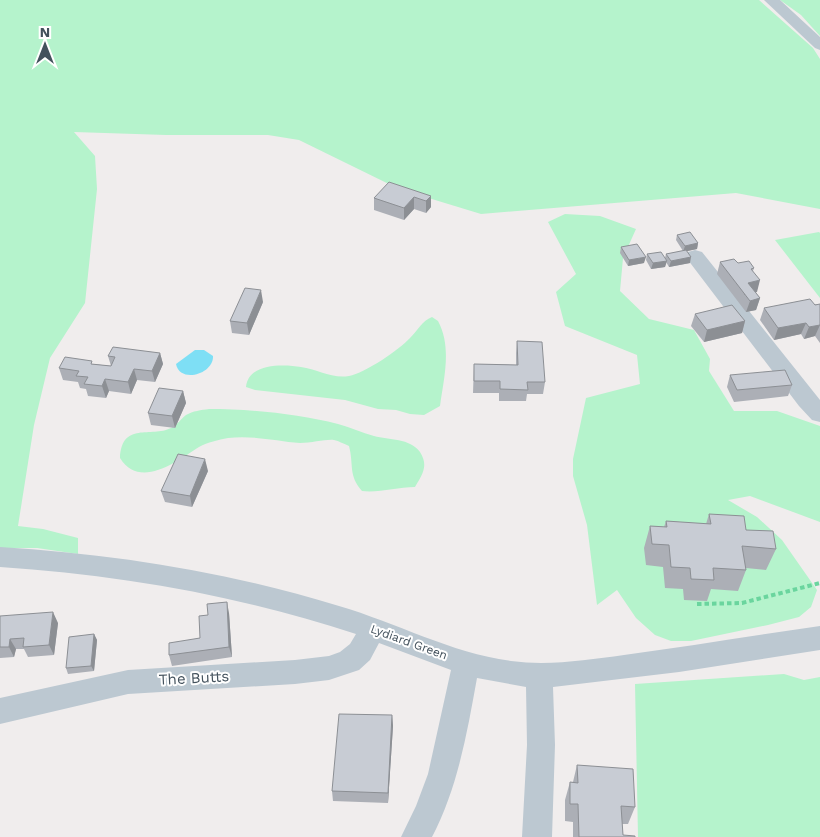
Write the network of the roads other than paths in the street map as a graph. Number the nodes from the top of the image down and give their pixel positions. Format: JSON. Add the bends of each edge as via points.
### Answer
{"nodes":[{"id":1,"x":771,"y":0,"type":"edge"},
{"id":2,"x":820,"y":44,"type":"edge"},
{"id":3,"x":695,"y":256,"type":"dead end"},
{"id":4,"x":820,"y":414,"type":"edge"},
{"id":5,"x":0,"y":557,"type":"edge"},
{"id":6,"x":373,"y":629,"type":"junction"},
{"id":7,"x":820,"y":638,"type":"edge"},
{"id":8,"x":466,"y":663,"type":"junction"},
{"id":9,"x":539,"y":675,"type":"junction"},
{"id":10,"x":0,"y":711,"type":"edge"},
{"id":11,"x":416,"y":837,"type":"edge"},
{"id":12,"x":537,"y":837,"type":"edge"}],
"edges":[{"from":1,"to":2,"type":"street"},
{"from":3,"to":4,"type":"street"},
{"from":5,"to":6,"type":"street","name":"Lydiard Green","via":[[96,564],[187,579],[341,617]]},
{"from":6,"to":8,"type":"street","name":"Lydiard Green"},
{"from":6,"to":10,"type":"street","name":"The Butts","via":[[360,652],[349,661],[329,668],[128,682]]},
{"from":7,"to":9,"type":"street","name":"Lydiard Green","via":[[698,658]]},
{"from":8,"to":9,"type":"street","name":"Lydiard Green","via":[[509,673]]},
{"from":8,"to":11,"type":"street","via":[[443,775]]},
{"from":9,"to":12,"type":"street","via":[[541,745]]}]}
